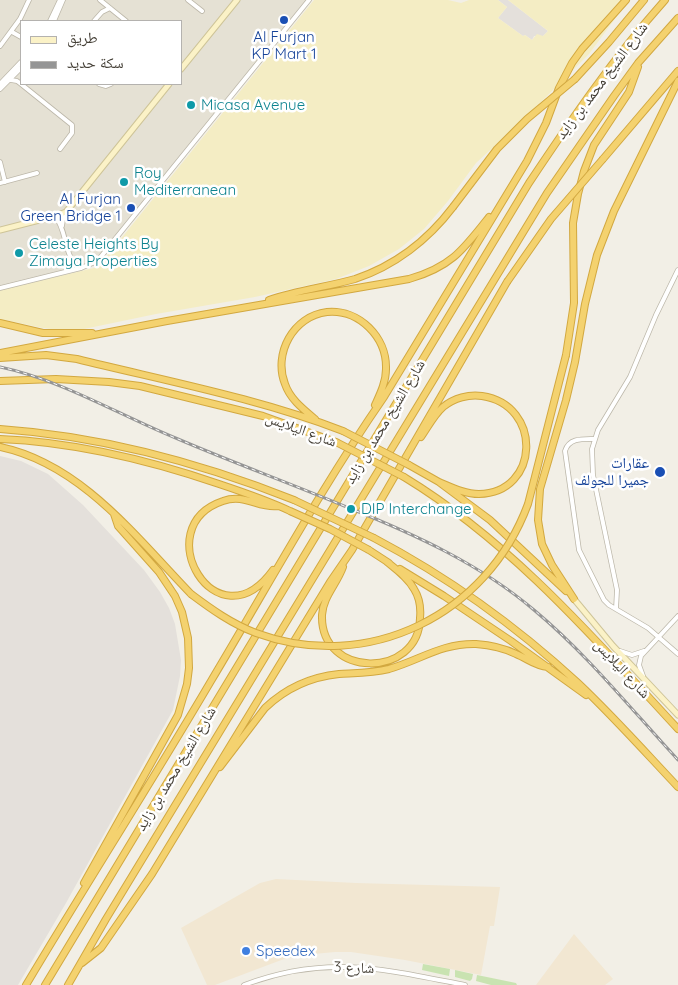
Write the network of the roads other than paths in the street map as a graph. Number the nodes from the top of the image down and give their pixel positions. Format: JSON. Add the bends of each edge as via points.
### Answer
{"nodes":[{"id":1,"x":29,"y":0,"type":"edge"},
{"id":2,"x":62,"y":0,"type":"edge"},
{"id":3,"x":100,"y":0,"type":"edge"},
{"id":4,"x":188,"y":0,"type":"edge"},
{"id":5,"x":237,"y":0,"type":"edge"},
{"id":6,"x":309,"y":0,"type":"edge"},
{"id":7,"x":626,"y":0,"type":"edge"},
{"id":8,"x":644,"y":0,"type":"edge"},
{"id":9,"x":665,"y":0,"type":"edge"},
{"id":10,"x":110,"y":8,"type":"junction"},
{"id":11,"x":202,"y":11,"type":"dead end"},
{"id":12,"x":100,"y":14,"type":"junction"},
{"id":13,"x":678,"y":18,"type":"edge"},
{"id":14,"x":51,"y":20,"type":"edge"},
{"id":15,"x":54,"y":20,"type":"edge"},
{"id":16,"x":95,"y":20,"type":"edge"},
{"id":17,"x":125,"y":20,"type":"edge"},
{"id":18,"x":12,"y":32,"type":"junction"},
{"id":19,"x":20,"y":36,"type":"edge"},
{"id":20,"x":0,"y":46,"type":"edge"},
{"id":21,"x":20,"y":63,"type":"edge"},
{"id":22,"x":638,"y":63,"type":"junction"},
{"id":23,"x":182,"y":68,"type":"edge"},
{"id":24,"x":20,"y":69,"type":"edge"},
{"id":25,"x":678,"y":71,"type":"edge"},
{"id":26,"x":17,"y":73,"type":"junction"},
{"id":27,"x":11,"y":80,"type":"junction"},
{"id":28,"x":20,"y":80,"type":"edge"},
{"id":29,"x":678,"y":81,"type":"edge"},
{"id":30,"x":20,"y":83,"type":"edge"},
{"id":31,"x":0,"y":84,"type":"edge"},
{"id":32,"x":23,"y":85,"type":"edge"},
{"id":33,"x":168,"y":85,"type":"edge"},
{"id":34,"x":0,"y":89,"type":"edge"},
{"id":35,"x":60,"y":149,"type":"dead end"},
{"id":36,"x":0,"y":162,"type":"edge"},
{"id":37,"x":37,"y":174,"type":"dead end"},
{"id":38,"x":2,"y":183,"type":"edge"},
{"id":39,"x":507,"y":195,"type":"junction"},
{"id":40,"x":64,"y":213,"type":"junction"},
{"id":41,"x":55,"y":216,"type":"junction"},
{"id":42,"x":62,"y":226,"type":"junction"},
{"id":43,"x":0,"y":230,"type":"edge"},
{"id":44,"x":71,"y":260,"type":"junction"},
{"id":45,"x":81,"y":268,"type":"junction"},
{"id":46,"x":678,"y":270,"type":"edge"},
{"id":47,"x":65,"y":272,"type":"junction"},
{"id":48,"x":0,"y":288,"type":"edge"},
{"id":49,"x":258,"y":306,"type":"junction"},
{"id":50,"x":0,"y":323,"type":"edge"},
{"id":51,"x":100,"y":334,"type":"junction"},
{"id":52,"x":0,"y":353,"type":"edge"},
{"id":53,"x":0,"y":358,"type":"edge"},
{"id":54,"x":0,"y":381,"type":"edge"},
{"id":55,"x":317,"y":421,"type":"junction"},
{"id":56,"x":0,"y":429,"type":"edge"},
{"id":57,"x":362,"y":429,"type":"junction"},
{"id":58,"x":594,"y":439,"type":"junction"},
{"id":59,"x":0,"y":440,"type":"edge"},
{"id":60,"x":0,"y":447,"type":"edge"},
{"id":61,"x":407,"y":453,"type":"junction"},
{"id":62,"x":439,"y":482,"type":"junction"},
{"id":63,"x":280,"y":506,"type":"junction"},
{"id":64,"x":114,"y":514,"type":"junction"},
{"id":65,"x":291,"y":545,"type":"junction"},
{"id":66,"x":345,"y":560,"type":"junction"},
{"id":67,"x":388,"y":562,"type":"junction"},
{"id":68,"x":574,"y":599,"type":"junction"},
{"id":69,"x":616,"y":609,"type":"junction"},
{"id":70,"x":678,"y":616,"type":"edge"},
{"id":71,"x":658,"y":636,"type":"junction"},
{"id":72,"x":612,"y":646,"type":"junction"},
{"id":73,"x":645,"y":650,"type":"junction"},
{"id":74,"x":678,"y":654,"type":"edge"},
{"id":75,"x":548,"y":667,"type":"junction"},
{"id":76,"x":646,"y":683,"type":"junction"},
{"id":77,"x":594,"y":699,"type":"junction"},
{"id":78,"x":678,"y":715,"type":"edge"},
{"id":79,"x":678,"y":729,"type":"edge"},
{"id":80,"x":214,"y":773,"type":"junction"},
{"id":81,"x":678,"y":787,"type":"edge"},
{"id":82,"x":77,"y":901,"type":"junction"},
{"id":83,"x":81,"y":963,"type":"junction"},
{"id":84,"x":26,"y":985,"type":"edge"},
{"id":85,"x":44,"y":985,"type":"edge"},
{"id":86,"x":68,"y":985,"type":"edge"},
{"id":87,"x":244,"y":985,"type":"edge"},
{"id":88,"x":465,"y":985,"type":"edge"}],
"edges":[{"from":1,"to":18,"type":"street"},
{"from":2,"to":14,"type":"street"},
{"from":2,"to":15,"type":"street"},
{"from":3,"to":10,"type":"street"},
{"from":3,"to":12,"type":"street"},
{"from":4,"to":11,"type":"street"},
{"from":5,"to":23,"type":"street"},
{"from":6,"to":45,"type":"street","via":[[102,256]]},
{"from":7,"to":39,"type":"highway","via":[[572,63],[537,142]]},
{"from":8,"to":49,"type":"highway","bridge":true,"via":[[574,79],[497,149],[453,208],[423,239],[385,266],[356,278],[276,298]]},
{"from":9,"to":85,"type":"highway","name":"شارع الشيخ محمد بن زايد","via":[[597,84],[529,183]]},
{"from":10,"to":12,"type":"street"},
{"from":10,"to":17,"type":"street"},
{"from":12,"to":16,"type":"street"},
{"from":13,"to":22,"type":"highway","name":"شارع الشيخ محمد بن زايد"},
{"from":18,"to":19,"type":"street"},
{"from":18,"to":20,"type":"street"},
{"from":21,"to":31,"type":"street"},
{"from":22,"to":64,"type":"highway","bridge":true,"via":[[631,88],[594,145],[578,194],[573,223],[573,312],[566,355],[528,504],[507,548],[478,585],[438,615],[382,639],[347,645],[314,645],[277,639],[240,626],[191,594]]},
{"from":22,"to":83,"type":"highway","name":"شارع الشيخ محمد بن زايد","via":[[547,193]]},
{"from":24,"to":26,"type":"street"},
{"from":25,"to":61,"type":"highway","bridge":true,"via":[[551,219],[507,282]]},
{"from":26,"to":27,"type":"street"},
{"from":26,"to":28,"type":"street"},
{"from":27,"to":30,"type":"street"},
{"from":27,"to":34,"type":"street"},
{"from":29,"to":68,"type":"highway","via":[[614,212],[600,248],[588,287],[566,400],[540,489],[538,520],[542,544]]},
{"from":32,"to":35,"type":"street","via":[[72,125],[72,133]]},
{"from":33,"to":40,"type":"street"},
{"from":36,"to":38,"type":"street"},
{"from":37,"to":38,"type":"street"},
{"from":39,"to":49,"type":"highway","via":[[462,251],[433,271],[409,279]]},
{"from":39,"to":57,"type":"highway"},
{"from":40,"to":41,"type":"street"},
{"from":40,"to":42,"type":"street"},
{"from":41,"to":42,"type":"street"},
{"from":41,"to":43,"type":"street"},
{"from":42,"to":44,"type":"street"},
{"from":44,"to":45,"type":"street"},
{"from":44,"to":47,"type":"street"},
{"from":45,"to":47,"type":"street"},
{"from":46,"to":58,"type":"street","via":[[630,377]]},
{"from":47,"to":48,"type":"street"},
{"from":49,"to":51,"type":"highway"},
{"from":50,"to":51,"type":"highway","via":[[43,332]]},
{"from":51,"to":52,"type":"highway"},
{"from":53,"to":55,"type":"highway","via":[[38,355],[77,359]]},
{"from":54,"to":79,"type":"highway","name":"شارع اليلايس","bridge":true,"via":[[56,379],[140,386],[263,416],[336,442],[404,477],[452,508],[510,555],[608,652]]},
{"from":55,"to":57,"type":"highway","via":[[291,396],[283,379],[281,360],[288,338],[306,320],[326,312],[337,312],[366,324],[379,340],[386,358],[382,390]]},
{"from":55,"to":62,"type":"highway","bridge":true,"via":[[343,431]]},
{"from":56,"to":77,"type":"highway","bridge":true,"via":[[58,435],[154,454],[220,473],[294,500],[374,538],[429,569],[487,608]]},
{"from":57,"to":65,"type":"highway"},
{"from":58,"to":69,"type":"street","via":[[592,467],[617,590]]},
{"from":58,"to":69,"type":"street","via":[[572,441],[565,454],[580,554],[606,602]]},
{"from":59,"to":63,"type":"highway","via":[[68,447],[148,462]]},
{"from":60,"to":64,"type":"highway","via":[[40,461],[64,474]]},
{"from":61,"to":62,"type":"highway","via":[[438,411],[453,400],[471,395],[490,397],[516,414],[525,430],[527,449],[522,468],[510,483],[490,493],[479,494]]},
{"from":61,"to":66,"type":"highway"},
{"from":62,"to":68,"type":"highway","via":[[504,532]]},
{"from":63,"to":65,"type":"highway","via":[[270,507],[237,498],[215,504],[195,524],[189,540],[190,559],[197,575],[209,588],[237,595],[263,582]]},
{"from":63,"to":67,"type":"highway","bridge":true,"via":[[330,529]]},
{"from":64,"to":82,"type":"highway","via":[[118,526],[159,572],[175,596],[188,638],[189,668],[178,714]]},
{"from":65,"to":82,"type":"highway"},
{"from":66,"to":67,"type":"highway","via":[[323,606],[323,628],[329,642],[340,654],[366,664],[394,658],[412,644],[419,629],[420,605],[414,589]]},
{"from":66,"to":80,"type":"highway"},
{"from":67,"to":75,"type":"highway"},
{"from":68,"to":72,"type":"street"},
{"from":69,"to":71,"type":"street"},
{"from":70,"to":71,"type":"street"},
{"from":71,"to":73,"type":"street"},
{"from":71,"to":74,"type":"street"},
{"from":72,"to":73,"type":"street","via":[[629,655]]},
{"from":72,"to":76,"type":"street"},
{"from":73,"to":76,"type":"street","via":[[639,665]]},
{"from":75,"to":77,"type":"highway","via":[[578,691]]},
{"from":75,"to":80,"type":"highway","via":[[538,666],[498,648],[466,644],[439,649],[387,669],[315,678],[293,687],[265,708]]},
{"from":76,"to":78,"type":"street"},
{"from":77,"to":81,"type":"highway"},
{"from":80,"to":83,"type":"highway","via":[[156,868],[101,948]]},
{"from":82,"to":84,"type":"highway"},
{"from":83,"to":86,"type":"highway","name":"شارع الشيخ محمد بن زايد"},
{"from":87,"to":88,"type":"street","name":"شارع 3","via":[[295,970],[344,966],[385,969]]}]}
